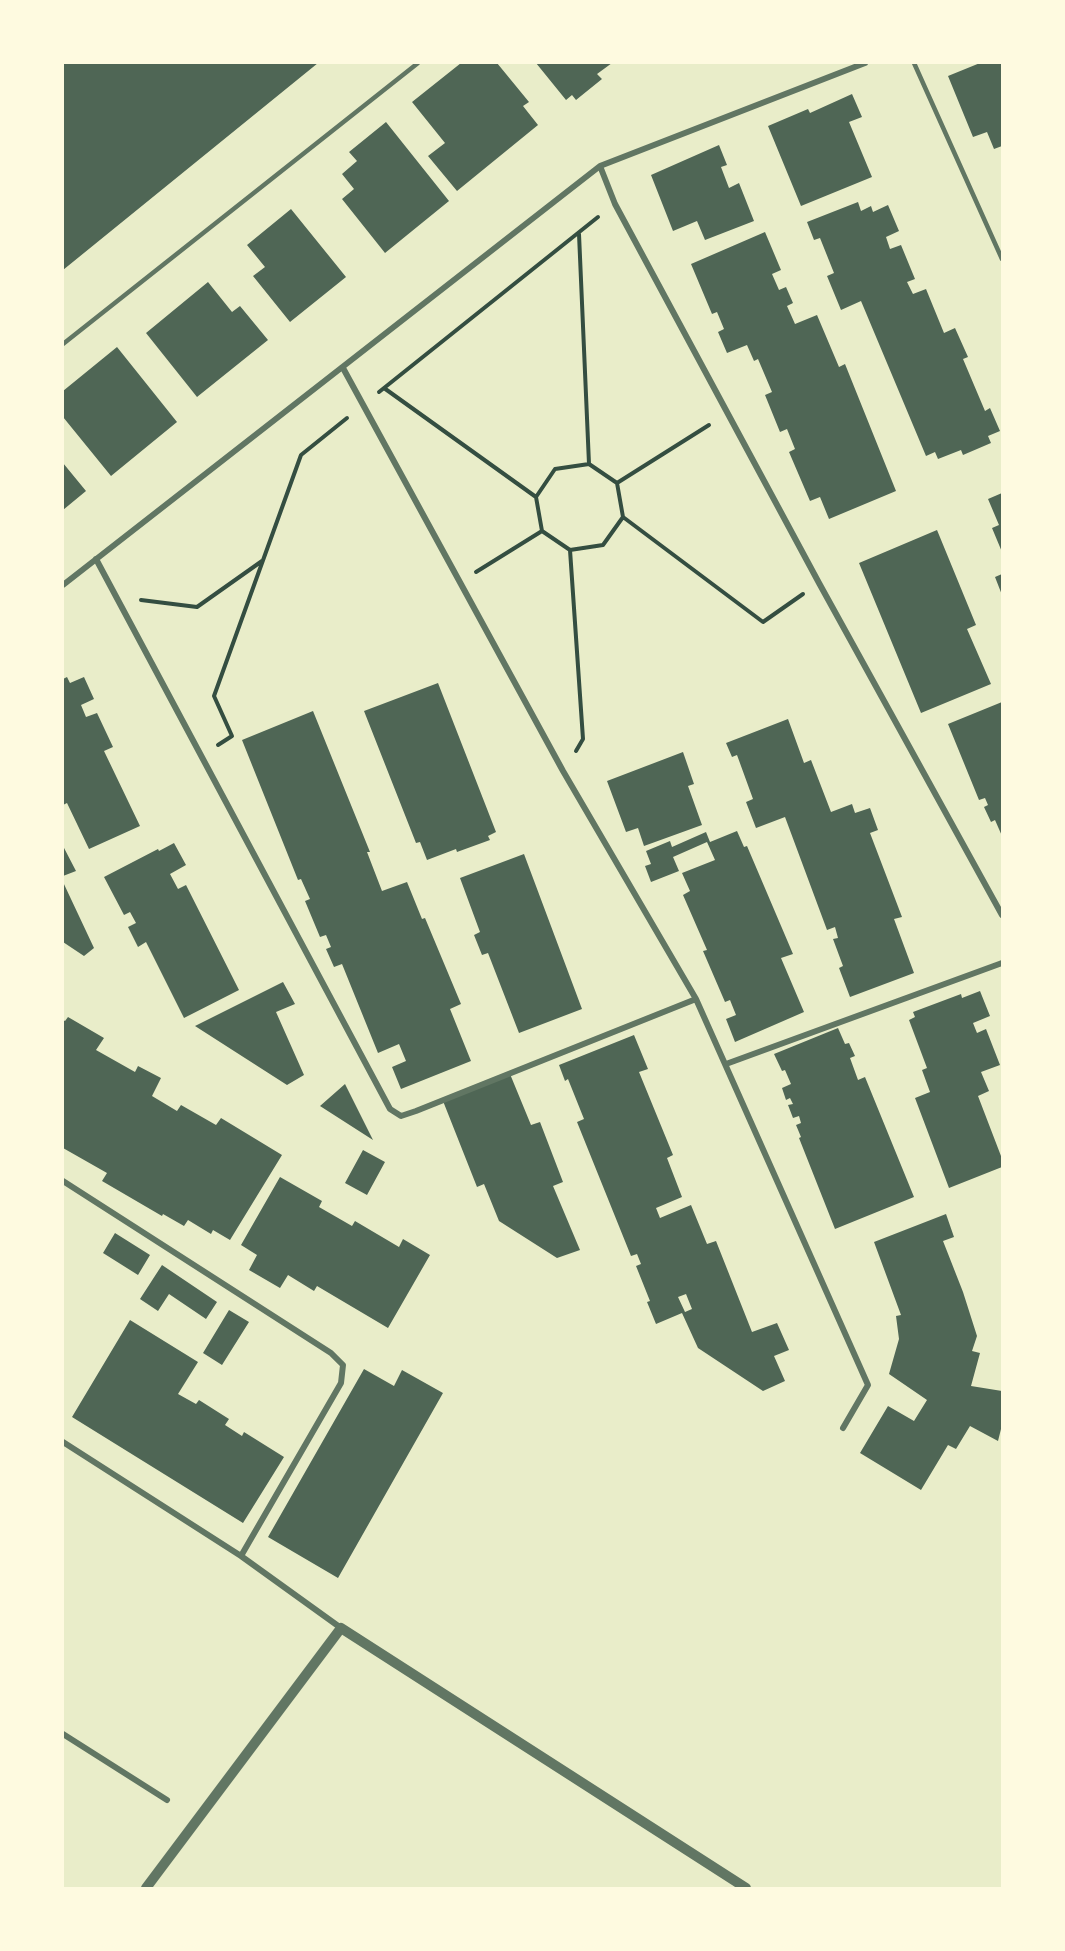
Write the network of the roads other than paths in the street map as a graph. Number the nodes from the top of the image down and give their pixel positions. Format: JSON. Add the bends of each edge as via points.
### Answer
{"nodes":[{"id":1,"x":418,"y":63,"type":"edge"},
{"id":2,"x":865,"y":63,"type":"edge"},
{"id":3,"x":914,"y":63,"type":"edge"},
{"id":4,"x":600,"y":166,"type":"junction"},
{"id":5,"x":1002,"y":259,"type":"edge"},
{"id":6,"x":63,"y":344,"type":"edge"},
{"id":7,"x":343,"y":368,"type":"junction"},
{"id":8,"x":96,"y":559,"type":"junction"},
{"id":9,"x":63,"y":585,"type":"edge"},
{"id":10,"x":1002,"y":915,"type":"edge"},
{"id":11,"x":1002,"y":963,"type":"edge"},
{"id":12,"x":696,"y":999,"type":"junction"},
{"id":13,"x":726,"y":1064,"type":"junction"},
{"id":14,"x":63,"y":1181,"type":"edge"},
{"id":15,"x":843,"y":1428,"type":"dead end"},
{"id":16,"x":63,"y":1442,"type":"edge"},
{"id":17,"x":241,"y":1556,"type":"junction"},
{"id":18,"x":341,"y":1628,"type":"junction"},
{"id":19,"x":63,"y":1734,"type":"edge"},
{"id":20,"x":167,"y":1800,"type":"dead end"},
{"id":21,"x":146,"y":1888,"type":"edge"},
{"id":22,"x":746,"y":1888,"type":"edge"}],
"edges":[{"from":1,"to":6,"type":"lane"},
{"from":2,"to":4,"type":"street"},
{"from":3,"to":5,"type":"lane"},
{"from":4,"to":7,"type":"street"},
{"from":4,"to":10,"type":"street","via":[[615,204]]},
{"from":7,"to":8,"type":"street"},
{"from":7,"to":12,"type":"street","via":[[563,771]]},
{"from":8,"to":9,"type":"street"},
{"from":8,"to":12,"type":"street","via":[[390,1109],[401,1116]]},
{"from":11,"to":13,"type":"street"},
{"from":12,"to":13,"type":"street"},
{"from":13,"to":15,"type":"street","via":[[868,1384]]},
{"from":14,"to":17,"type":"street","via":[[332,1353],[343,1365],[341,1383]]},
{"from":16,"to":17,"type":"street"},
{"from":17,"to":18,"type":"street"},
{"from":18,"to":21,"type":"street"},
{"from":18,"to":22,"type":"street"},
{"from":19,"to":20,"type":"street"}]}
